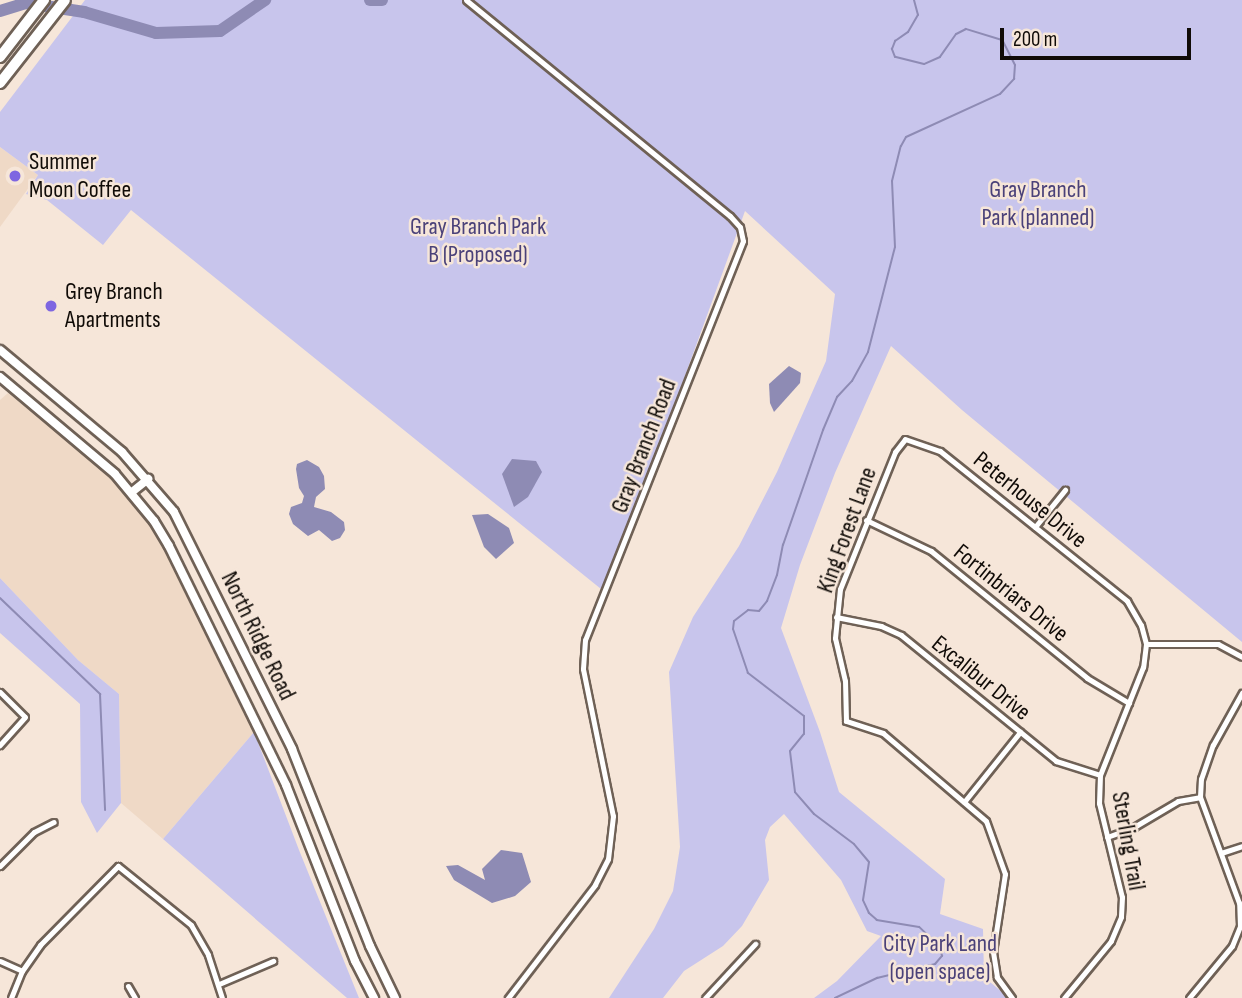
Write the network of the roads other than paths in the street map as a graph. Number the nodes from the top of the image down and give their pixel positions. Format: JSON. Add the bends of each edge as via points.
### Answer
{"nodes":[{"id":1,"x":44,"y":0,"type":"edge"},
{"id":2,"x":65,"y":0,"type":"edge"},
{"id":3,"x":466,"y":0,"type":"edge"},
{"id":4,"x":0,"y":57,"type":"edge"},
{"id":5,"x":0,"y":83,"type":"edge"},
{"id":6,"x":1,"y":353,"type":"edge"},
{"id":7,"x":0,"y":377,"type":"edge"},
{"id":8,"x":905,"y":439,"type":"joint"},
{"id":9,"x":148,"y":479,"type":"junction"},
{"id":10,"x":1065,"y":490,"type":"dead end"},
{"id":11,"x":132,"y":492,"type":"junction"},
{"id":12,"x":866,"y":520,"type":"junction"},
{"id":13,"x":1035,"y":527,"type":"junction"},
{"id":14,"x":836,"y":617,"type":"junction"},
{"id":15,"x":1146,"y":644,"type":"junction"},
{"id":16,"x":1242,"y":657,"type":"edge"},
{"id":17,"x":0,"y":692,"type":"edge"},
{"id":18,"x":1242,"y":694,"type":"edge"},
{"id":19,"x":1129,"y":702,"type":"junction"},
{"id":20,"x":1020,"y":733,"type":"junction"},
{"id":21,"x":0,"y":745,"type":"edge"},
{"id":22,"x":1100,"y":775,"type":"junction"},
{"id":23,"x":1200,"y":797,"type":"junction"},
{"id":24,"x":964,"y":802,"type":"junction"},
{"id":25,"x":54,"y":822,"type":"dead end"},
{"id":26,"x":1107,"y":837,"type":"junction"},
{"id":27,"x":1242,"y":846,"type":"edge"},
{"id":28,"x":1221,"y":853,"type":"junction"},
{"id":29,"x":0,"y":866,"type":"edge"},
{"id":30,"x":755,"y":944,"type":"dead end"},
{"id":31,"x":0,"y":961,"type":"edge"},
{"id":32,"x":273,"y":961,"type":"dead end"},
{"id":33,"x":22,"y":971,"type":"junction"},
{"id":34,"x":219,"y":984,"type":"junction"},
{"id":35,"x":128,"y":986,"type":"dead end"},
{"id":36,"x":11,"y":998,"type":"edge"},
{"id":37,"x":135,"y":998,"type":"edge"},
{"id":38,"x":222,"y":998,"type":"edge"},
{"id":39,"x":374,"y":998,"type":"edge"},
{"id":40,"x":395,"y":998,"type":"edge"},
{"id":41,"x":508,"y":998,"type":"edge"},
{"id":42,"x":705,"y":998,"type":"edge"},
{"id":43,"x":1012,"y":998,"type":"edge"},
{"id":44,"x":1064,"y":998,"type":"edge"},
{"id":45,"x":1189,"y":998,"type":"edge"}],
"edges":[{"from":1,"to":4,"type":"highway"},
{"from":2,"to":5,"type":"highway"},
{"from":3,"to":41,"type":"street","name":"Gray Branch Road","via":[[730,216],[740,227],[743,241],[585,640],[583,668],[613,816],[608,859],[595,885]]},
{"from":6,"to":9,"type":"main road","name":"North Ridge Road","via":[[122,452]]},
{"from":7,"to":11,"type":"main road","name":"North Ridge Road"},
{"from":8,"to":12,"type":"street","name":"King Forest Lane"},
{"from":8,"to":13,"type":"street","name":"Peterhouse Drive","via":[[940,451]]},
{"from":9,"to":11,"type":"main road"},
{"from":9,"to":40,"type":"main road","name":"North Ridge Road","via":[[192,544],[292,749]]},
{"from":10,"to":13,"type":"street"},
{"from":11,"to":39,"type":"main road","name":"North Ridge Road","via":[[169,546],[260,728]]},
{"from":12,"to":14,"type":"street","name":"King Forest Lane","via":[[840,589]]},
{"from":12,"to":19,"type":"street","name":"Fortinbriars Drive","via":[[931,551],[1087,678]]},
{"from":13,"to":15,"type":"street","name":"Peterhouse Drive","via":[[1127,600]]},
{"from":14,"to":20,"type":"street","name":"Excalibur Drive","via":[[901,635]]},
{"from":14,"to":24,"type":"street","name":"King Forest Lane","via":[[845,721],[883,733]]},
{"from":15,"to":16,"type":"street","via":[[1218,644]]},
{"from":15,"to":19,"type":"street","name":"Sterling Trail","via":[[1143,667]]},
{"from":17,"to":21,"type":"street","via":[[25,717]]},
{"from":18,"to":23,"type":"street","via":[[1213,745]]},
{"from":19,"to":22,"type":"street","name":"Sterling Trail"},
{"from":20,"to":22,"type":"street","name":"Excalibur Drive","via":[[1056,761]]},
{"from":20,"to":24,"type":"street"},
{"from":22,"to":26,"type":"street","name":"Sterling Trail","via":[[1099,803]]},
{"from":23,"to":26,"type":"street","via":[[1178,801]]},
{"from":23,"to":28,"type":"street"},
{"from":24,"to":43,"type":"street","via":[[986,821],[1006,874],[993,952],[997,976]]},
{"from":25,"to":29,"type":"street","via":[[37,829]]},
{"from":26,"to":44,"type":"street","name":"Sterling Trail","via":[[1122,897],[1121,917],[1111,941]]},
{"from":27,"to":28,"type":"street"},
{"from":28,"to":45,"type":"street","via":[[1239,903],[1240,926],[1232,946]]},
{"from":30,"to":42,"type":"street"},
{"from":31,"to":33,"type":"street"},
{"from":32,"to":34,"type":"street"},
{"from":33,"to":34,"type":"street","via":[[46,939],[118,866],[191,925]]},
{"from":33,"to":36,"type":"street"},
{"from":34,"to":38,"type":"street"},
{"from":35,"to":37,"type":"street"}]}
